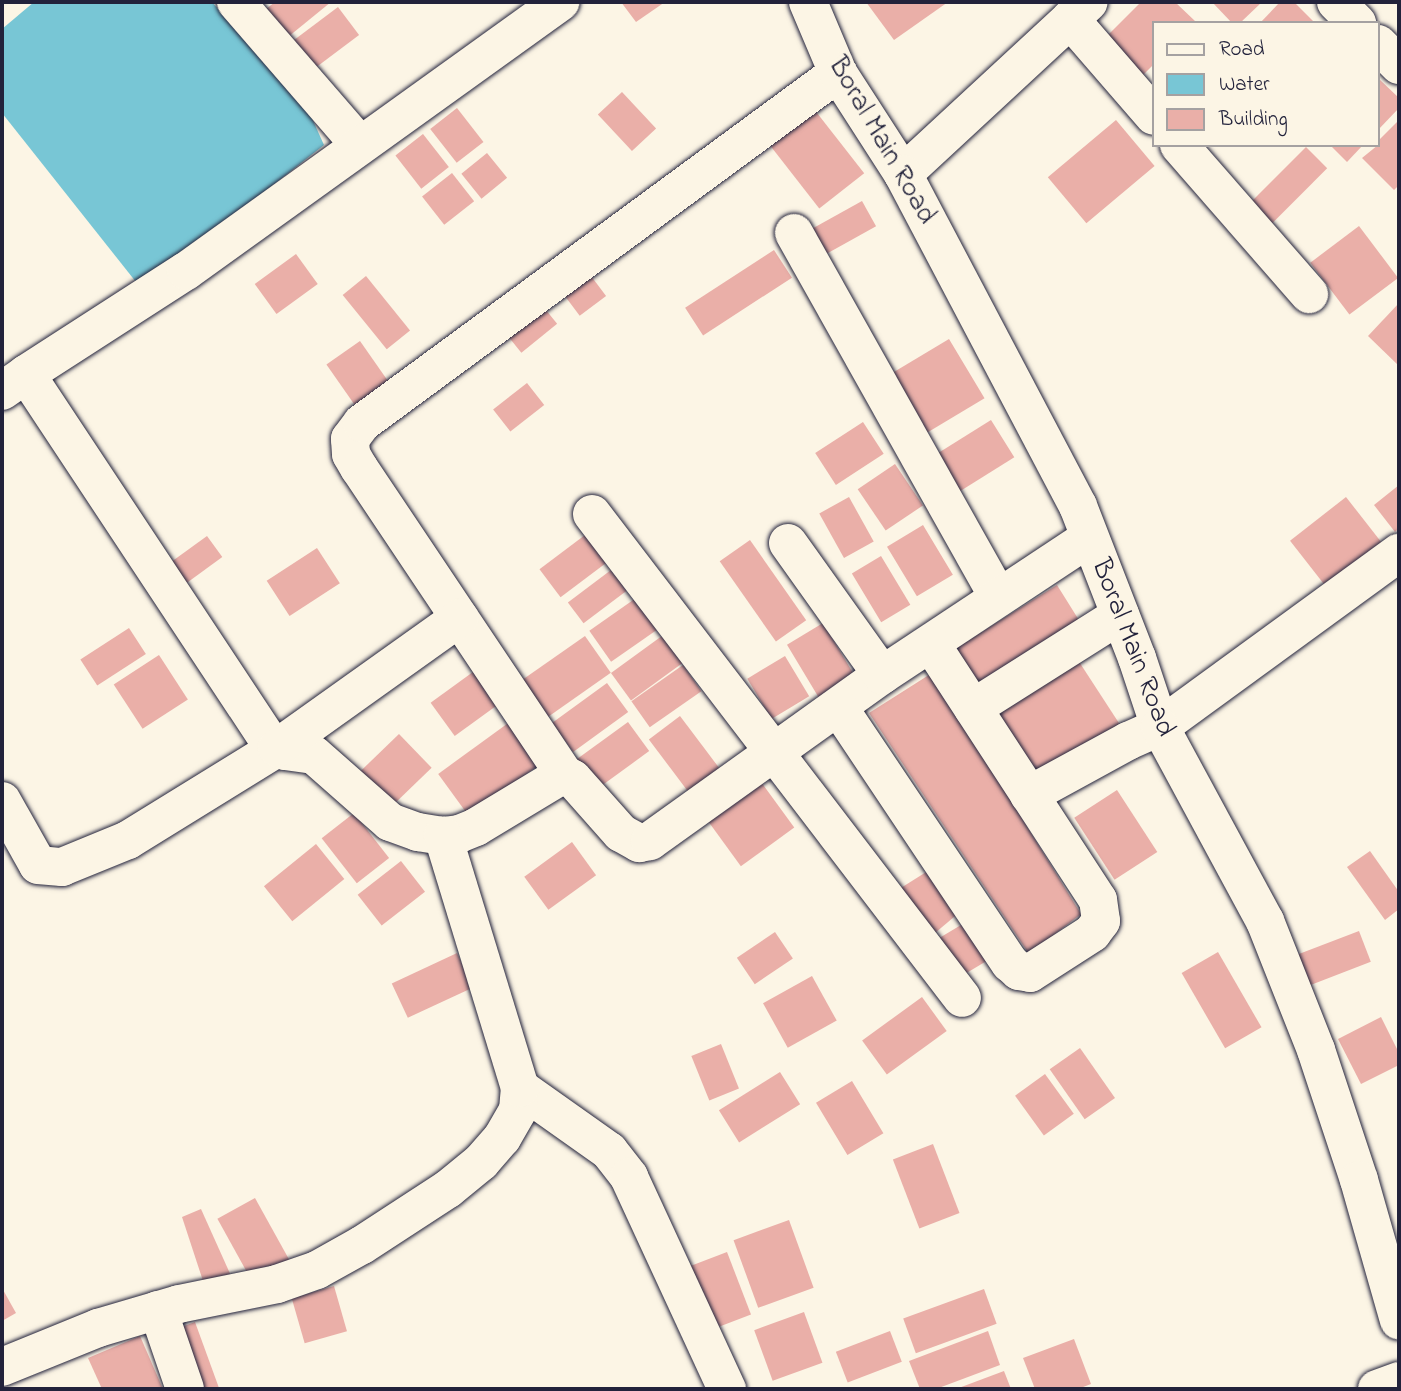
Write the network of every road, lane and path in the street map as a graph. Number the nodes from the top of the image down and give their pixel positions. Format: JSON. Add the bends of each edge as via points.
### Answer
{"nodes":[{"id":1,"x":236,"y":2,"type":"edge"},
{"id":2,"x":560,"y":2,"type":"edge"},
{"id":3,"x":808,"y":2,"type":"edge"},
{"id":4,"x":1336,"y":2,"type":"edge"},
{"id":5,"x":1079,"y":10,"type":"edge"},
{"id":6,"x":1355,"y":21,"type":"edge"},
{"id":7,"x":1380,"y":46,"type":"edge"},
{"id":8,"x":1399,"y":65,"type":"edge"},
{"id":9,"x":838,"y":73,"type":"junction"},
{"id":10,"x":1152,"y":113,"type":"edge"},
{"id":11,"x":360,"y":145,"type":"junction"},
{"id":12,"x":1181,"y":147,"type":"edge"},
{"id":13,"x":903,"y":174,"type":"junction"},
{"id":14,"x":794,"y":233,"type":"dead end"},
{"id":15,"x":1309,"y":295,"type":"dead end"},
{"id":16,"x":14,"y":383,"type":"edge"},
{"id":17,"x":592,"y":514,"type":"dead end"},
{"id":18,"x":1089,"y":538,"type":"junction"},
{"id":19,"x":788,"y":542,"type":"dead end"},
{"id":20,"x":1399,"y":553,"type":"edge"},
{"id":21,"x":998,"y":597,"type":"junction"},
{"id":22,"x":1120,"y":615,"type":"junction"},
{"id":23,"x":459,"y":618,"type":"junction"},
{"id":24,"x":931,"y":644,"type":"junction"},
{"id":25,"x":882,"y":675,"type":"junction"},
{"id":26,"x":839,"y":708,"type":"junction"},
{"id":27,"x":973,"y":708,"type":"junction"},
{"id":28,"x":1160,"y":727,"type":"junction"},
{"id":29,"x":277,"y":748,"type":"junction"},
{"id":30,"x":776,"y":752,"type":"junction"},
{"id":31,"x":564,"y":774,"type":"junction"},
{"id":32,"x":1029,"y":795,"type":"junction"},
{"id":33,"x":2,"y":802,"type":"edge"},
{"id":34,"x":443,"y":836,"type":"junction"},
{"id":35,"x":962,"y":998,"type":"dead end"},
{"id":36,"x":520,"y":1088,"type":"junction"},
{"id":37,"x":159,"y":1310,"type":"junction"},
{"id":38,"x":1399,"y":1320,"type":"edge"},
{"id":39,"x":2,"y":1367,"type":"edge"},
{"id":40,"x":1399,"y":1381,"type":"edge"},
{"id":41,"x":185,"y":1389,"type":"edge"},
{"id":42,"x":727,"y":1389,"type":"edge"},
{"id":43,"x":1377,"y":1389,"type":"edge"}],
"edges":[{"from":1,"to":11,"type":"street"},
{"from":2,"to":11,"type":"street"},
{"from":3,"to":9,"type":"street","name":"Boral Main Road"},
{"from":4,"to":6,"type":"street"},
{"from":5,"to":10,"type":"street"},
{"from":5,"to":13,"type":"street"},
{"from":7,"to":8,"type":"street"},
{"from":9,"to":13,"type":"street","name":"Boral Main Road"},
{"from":9,"to":23,"type":"street","via":[[354,432],[348,446],[351,454]]},
{"from":11,"to":16,"type":"street","via":[[186,271]]},
{"from":12,"to":15,"type":"street"},
{"from":13,"to":18,"type":"street","name":"Boral Main Road","via":[[1072,495]]},
{"from":14,"to":21,"type":"street"},
{"from":16,"to":29,"type":"street"},
{"from":17,"to":30,"type":"street"},
{"from":18,"to":21,"type":"street"},
{"from":18,"to":22,"type":"street","name":"Boral Main Road"},
{"from":19,"to":25,"type":"street"},
{"from":20,"to":28,"type":"street"},
{"from":21,"to":24,"type":"street"},
{"from":22,"to":27,"type":"street"},
{"from":22,"to":28,"type":"street","name":"Boral Main Road"},
{"from":23,"to":29,"type":"street"},
{"from":23,"to":31,"type":"street"},
{"from":24,"to":25,"type":"street"},
{"from":24,"to":27,"type":"street"},
{"from":25,"to":26,"type":"street"},
{"from":26,"to":30,"type":"street"},
{"from":26,"to":32,"type":"street","via":[[1010,963],[1030,973],[1092,933],[1101,921],[1098,900]]},
{"from":27,"to":32,"type":"street"},
{"from":28,"to":32,"type":"street"},
{"from":28,"to":38,"type":"street","name":"Boral Main Road","via":[[1265,921],[1316,1050]]},
{"from":29,"to":33,"type":"street","via":[[128,840],[62,867],[38,865]]},
{"from":29,"to":34,"type":"street","via":[[314,755],[390,822]]},
{"from":30,"to":31,"type":"street","via":[[644,842],[621,833]]},
{"from":30,"to":35,"type":"street"},
{"from":31,"to":34,"type":"street","via":[[476,827]]},
{"from":34,"to":36,"type":"street"},
{"from":36,"to":37,"type":"street","via":[[518,1110],[509,1129],[481,1162],[408,1217],[298,1278]]},
{"from":36,"to":42,"type":"street","via":[[591,1136],[629,1177]]},
{"from":37,"to":39,"type":"street","via":[[97,1328]]},
{"from":37,"to":41,"type":"street"},
{"from":40,"to":43,"type":"street"}]}
